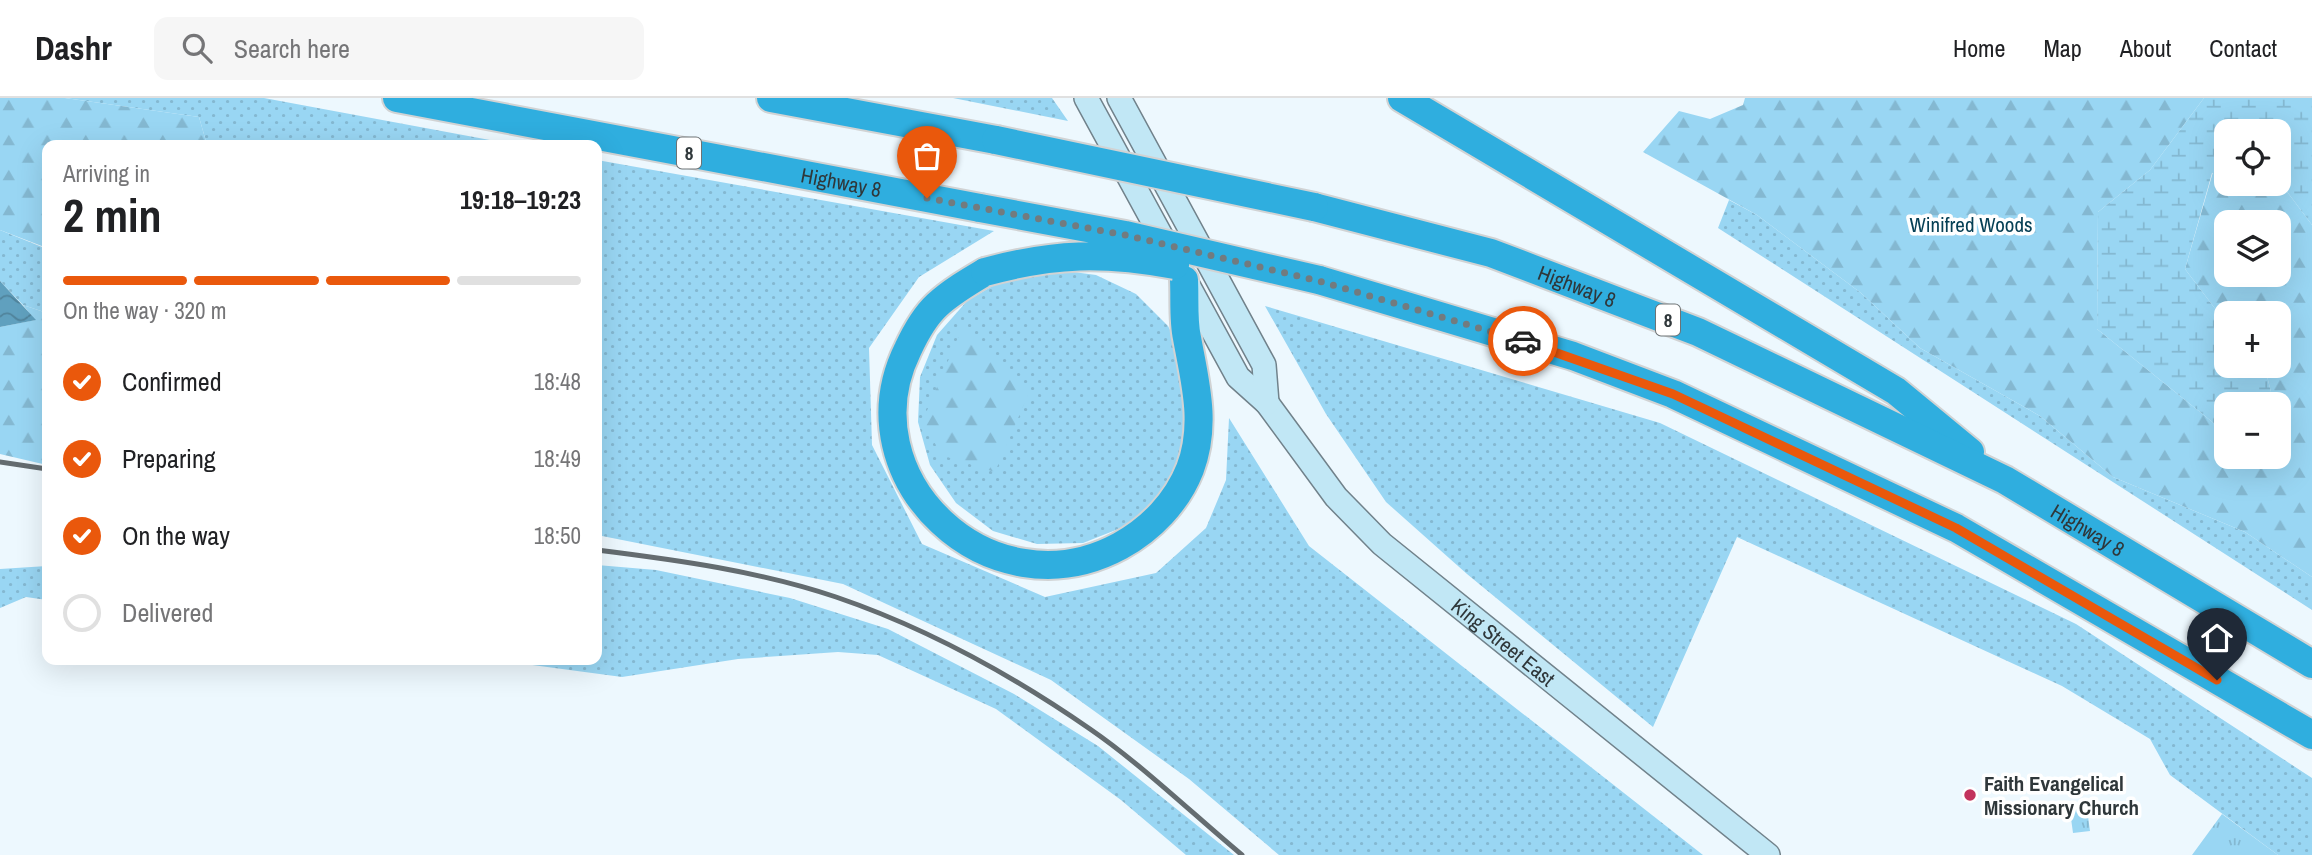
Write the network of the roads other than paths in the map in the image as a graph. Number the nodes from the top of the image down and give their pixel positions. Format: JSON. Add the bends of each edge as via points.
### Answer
{"nodes":[{"id":1,"x":397,"y":98,"type":"edge"},
{"id":2,"x":771,"y":98,"type":"edge"},
{"id":3,"x":1086,"y":98,"type":"edge"},
{"id":4,"x":1119,"y":98,"type":"edge"},
{"id":5,"x":1402,"y":98,"type":"edge"},
{"id":6,"x":1184,"y":280,"type":"junction"},
{"id":7,"x":1319,"y":281,"type":"junction"},
{"id":8,"x":1267,"y":403,"type":"junction"},
{"id":9,"x":2004,"y":480,"type":"junction"},
{"id":10,"x":2312,"y":664,"type":"edge"},
{"id":11,"x":2312,"y":735,"type":"edge"},
{"id":12,"x":1768,"y":855,"type":"edge"}],
"edges":[{"from":1,"to":7,"type":"highway","name":"Highway 8","number":"8","bridge":true,"via":[[1125,235]]},
{"from":2,"to":9,"type":"highway","name":"Highway 8","number":"8","bridge":true,"via":[[996,140],[1314,208],[1491,253],[1698,332]]},
{"from":3,"to":6,"type":"main road","name":"King Street East"},
{"from":4,"to":8,"type":"main road","via":[[1264,365]]},
{"from":5,"to":9,"type":"highway","via":[[1896,391]]},
{"from":6,"to":7,"type":"highway","bridge":true,"via":[[1186,336],[1199,407],[1197,440],[1178,491],[1145,530],[1103,555],[1048,566],[1017,564],[953,533],[925,505],[909,479],[894,422],[901,363],[935,306],[985,272],[1026,261],[1097,254],[1277,284]]},
{"from":6,"to":8,"type":"main road","name":"King Street East","via":[[1238,377]]},
{"from":7,"to":11,"type":"highway","name":"Highway 8","number":"8","via":[[1573,356],[1673,394],[1956,528]]},
{"from":8,"to":12,"type":"main road","name":"King Street East","via":[[1336,497],[1381,544]]},
{"from":9,"to":10,"type":"highway","name":"Highway 8","number":"8"}]}
